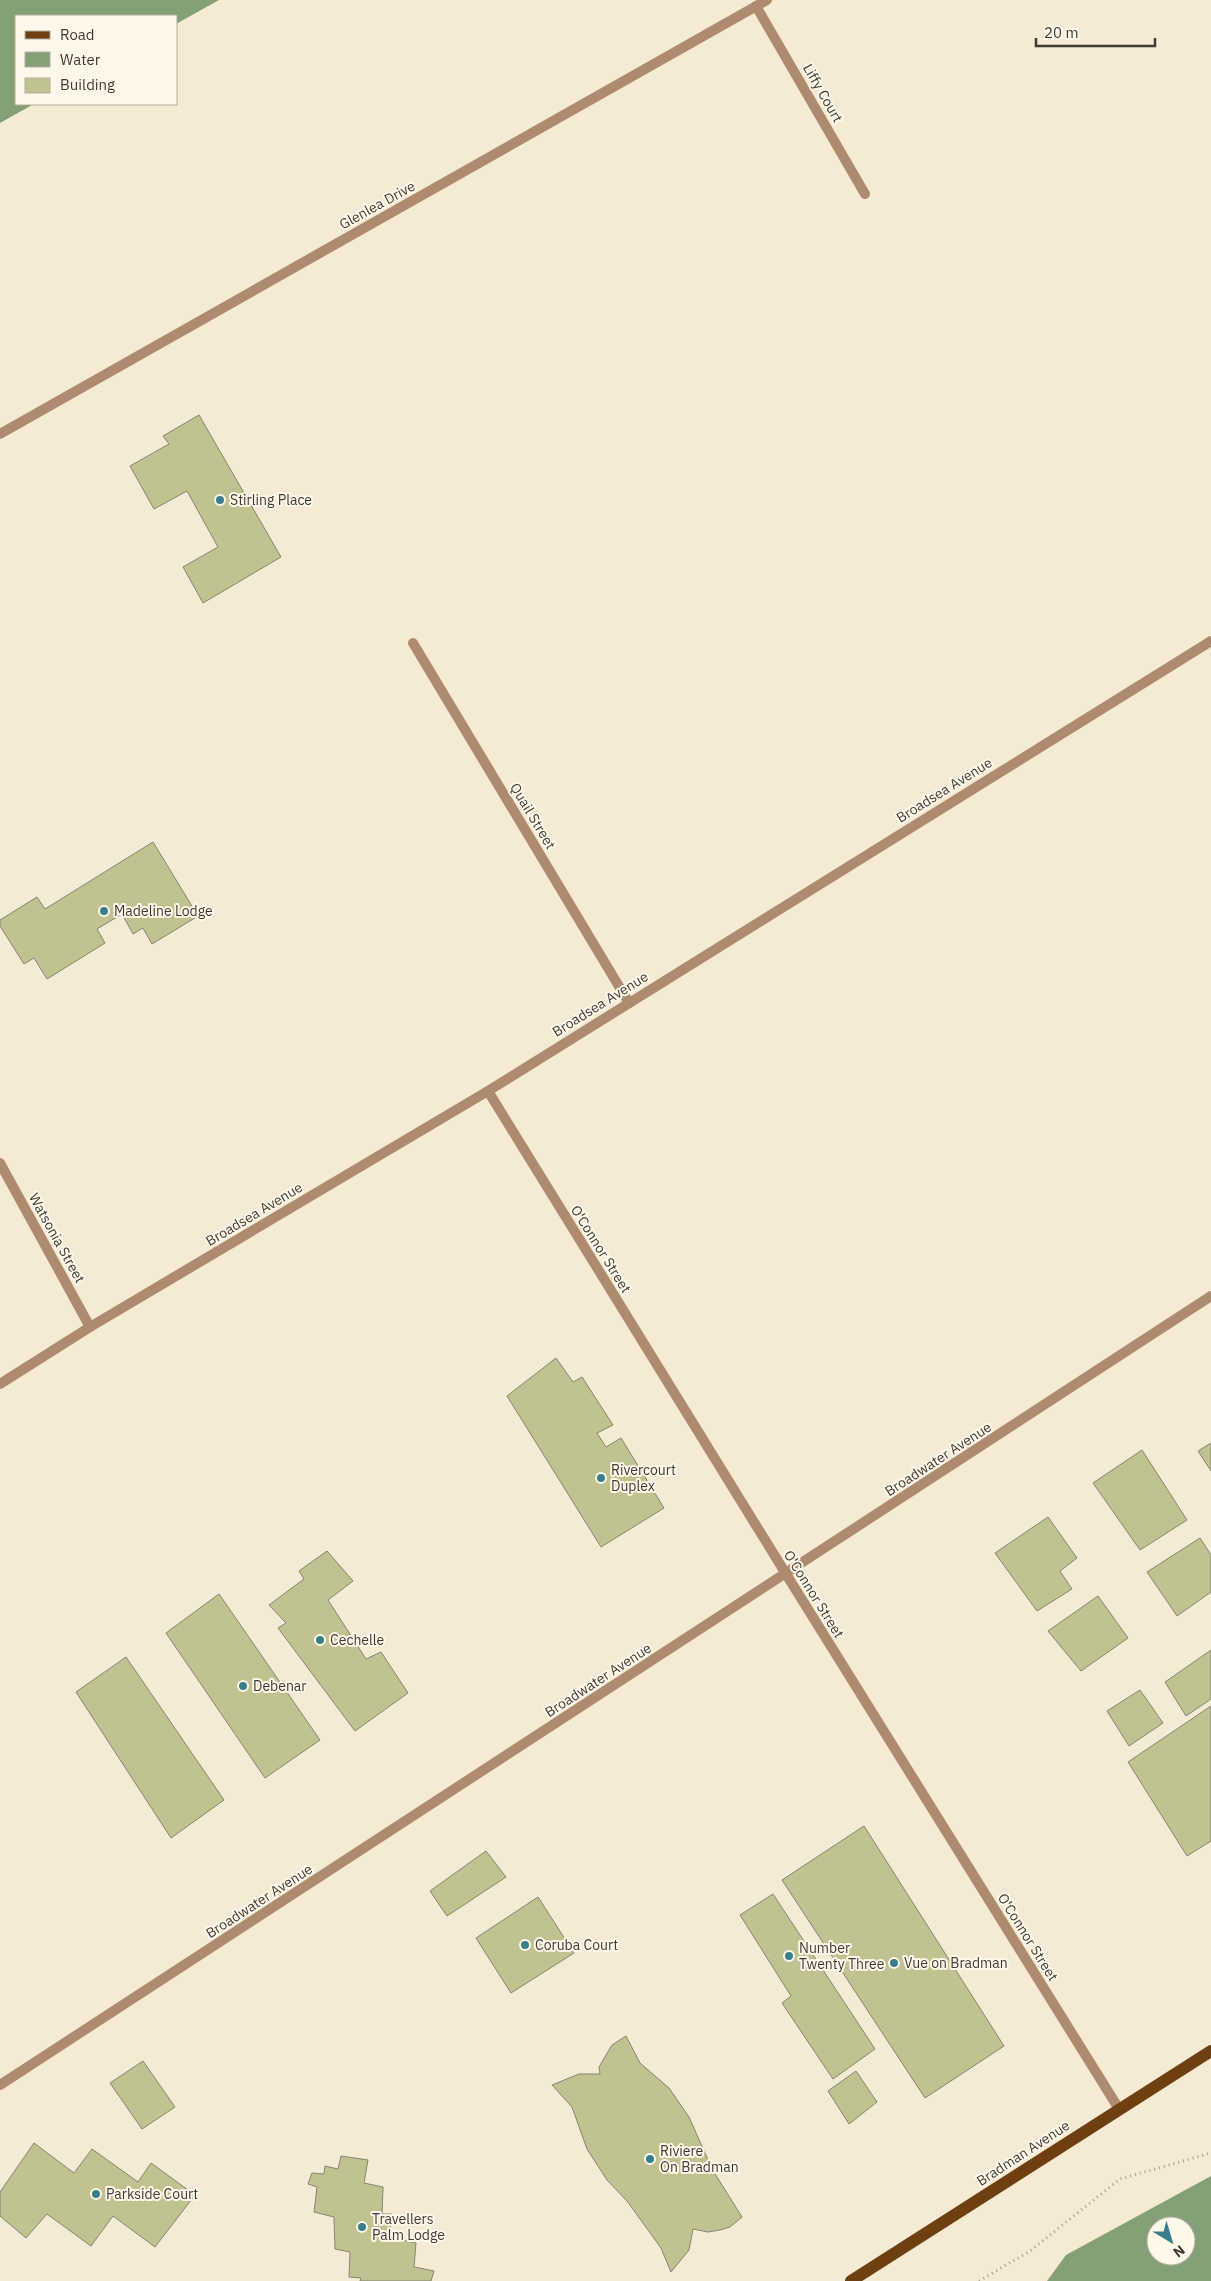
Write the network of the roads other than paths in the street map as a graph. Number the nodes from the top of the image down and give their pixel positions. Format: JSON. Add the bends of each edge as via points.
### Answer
{"nodes":[{"id":1,"x":767,"y":0,"type":"edge"},
{"id":2,"x":756,"y":6,"type":"junction"},
{"id":3,"x":865,"y":194,"type":"dead end"},
{"id":4,"x":0,"y":434,"type":"edge"},
{"id":5,"x":1211,"y":641,"type":"edge"},
{"id":6,"x":413,"y":643,"type":"dead end"},
{"id":7,"x":629,"y":1003,"type":"junction"},
{"id":8,"x":488,"y":1091,"type":"junction"},
{"id":9,"x":0,"y":1163,"type":"edge"},
{"id":10,"x":1211,"y":1296,"type":"edge"},
{"id":11,"x":90,"y":1327,"type":"junction"},
{"id":12,"x":0,"y":1384,"type":"edge"},
{"id":13,"x":786,"y":1574,"type":"junction"},
{"id":14,"x":1211,"y":2051,"type":"edge"},
{"id":15,"x":0,"y":2086,"type":"edge"},
{"id":16,"x":1119,"y":2109,"type":"junction"},
{"id":17,"x":851,"y":2281,"type":"edge"}],
"edges":[{"from":1,"to":2,"type":"street","name":"Glenlea Drive"},
{"from":2,"to":3,"type":"street","name":"Liffy Court"},
{"from":2,"to":4,"type":"street","name":"Glenlea Drive"},
{"from":5,"to":7,"type":"street","name":"Broadsea Avenue"},
{"from":6,"to":7,"type":"street","name":"Quail Street"},
{"from":7,"to":8,"type":"street","name":"Broadsea Avenue"},
{"from":8,"to":11,"type":"street","name":"Broadsea Avenue"},
{"from":8,"to":13,"type":"street","name":"O'Connor Street"},
{"from":9,"to":11,"type":"street","name":"Watsonia Street"},
{"from":10,"to":13,"type":"street","name":"Broadwater Avenue"},
{"from":11,"to":12,"type":"street","name":"Broadsea Avenue"},
{"from":13,"to":15,"type":"street","name":"Broadwater Avenue"},
{"from":13,"to":16,"type":"street","name":"O'Connor Street"},
{"from":14,"to":16,"type":"main road","name":"Bradman Avenue"},
{"from":16,"to":17,"type":"main road","name":"Bradman Avenue"}]}
